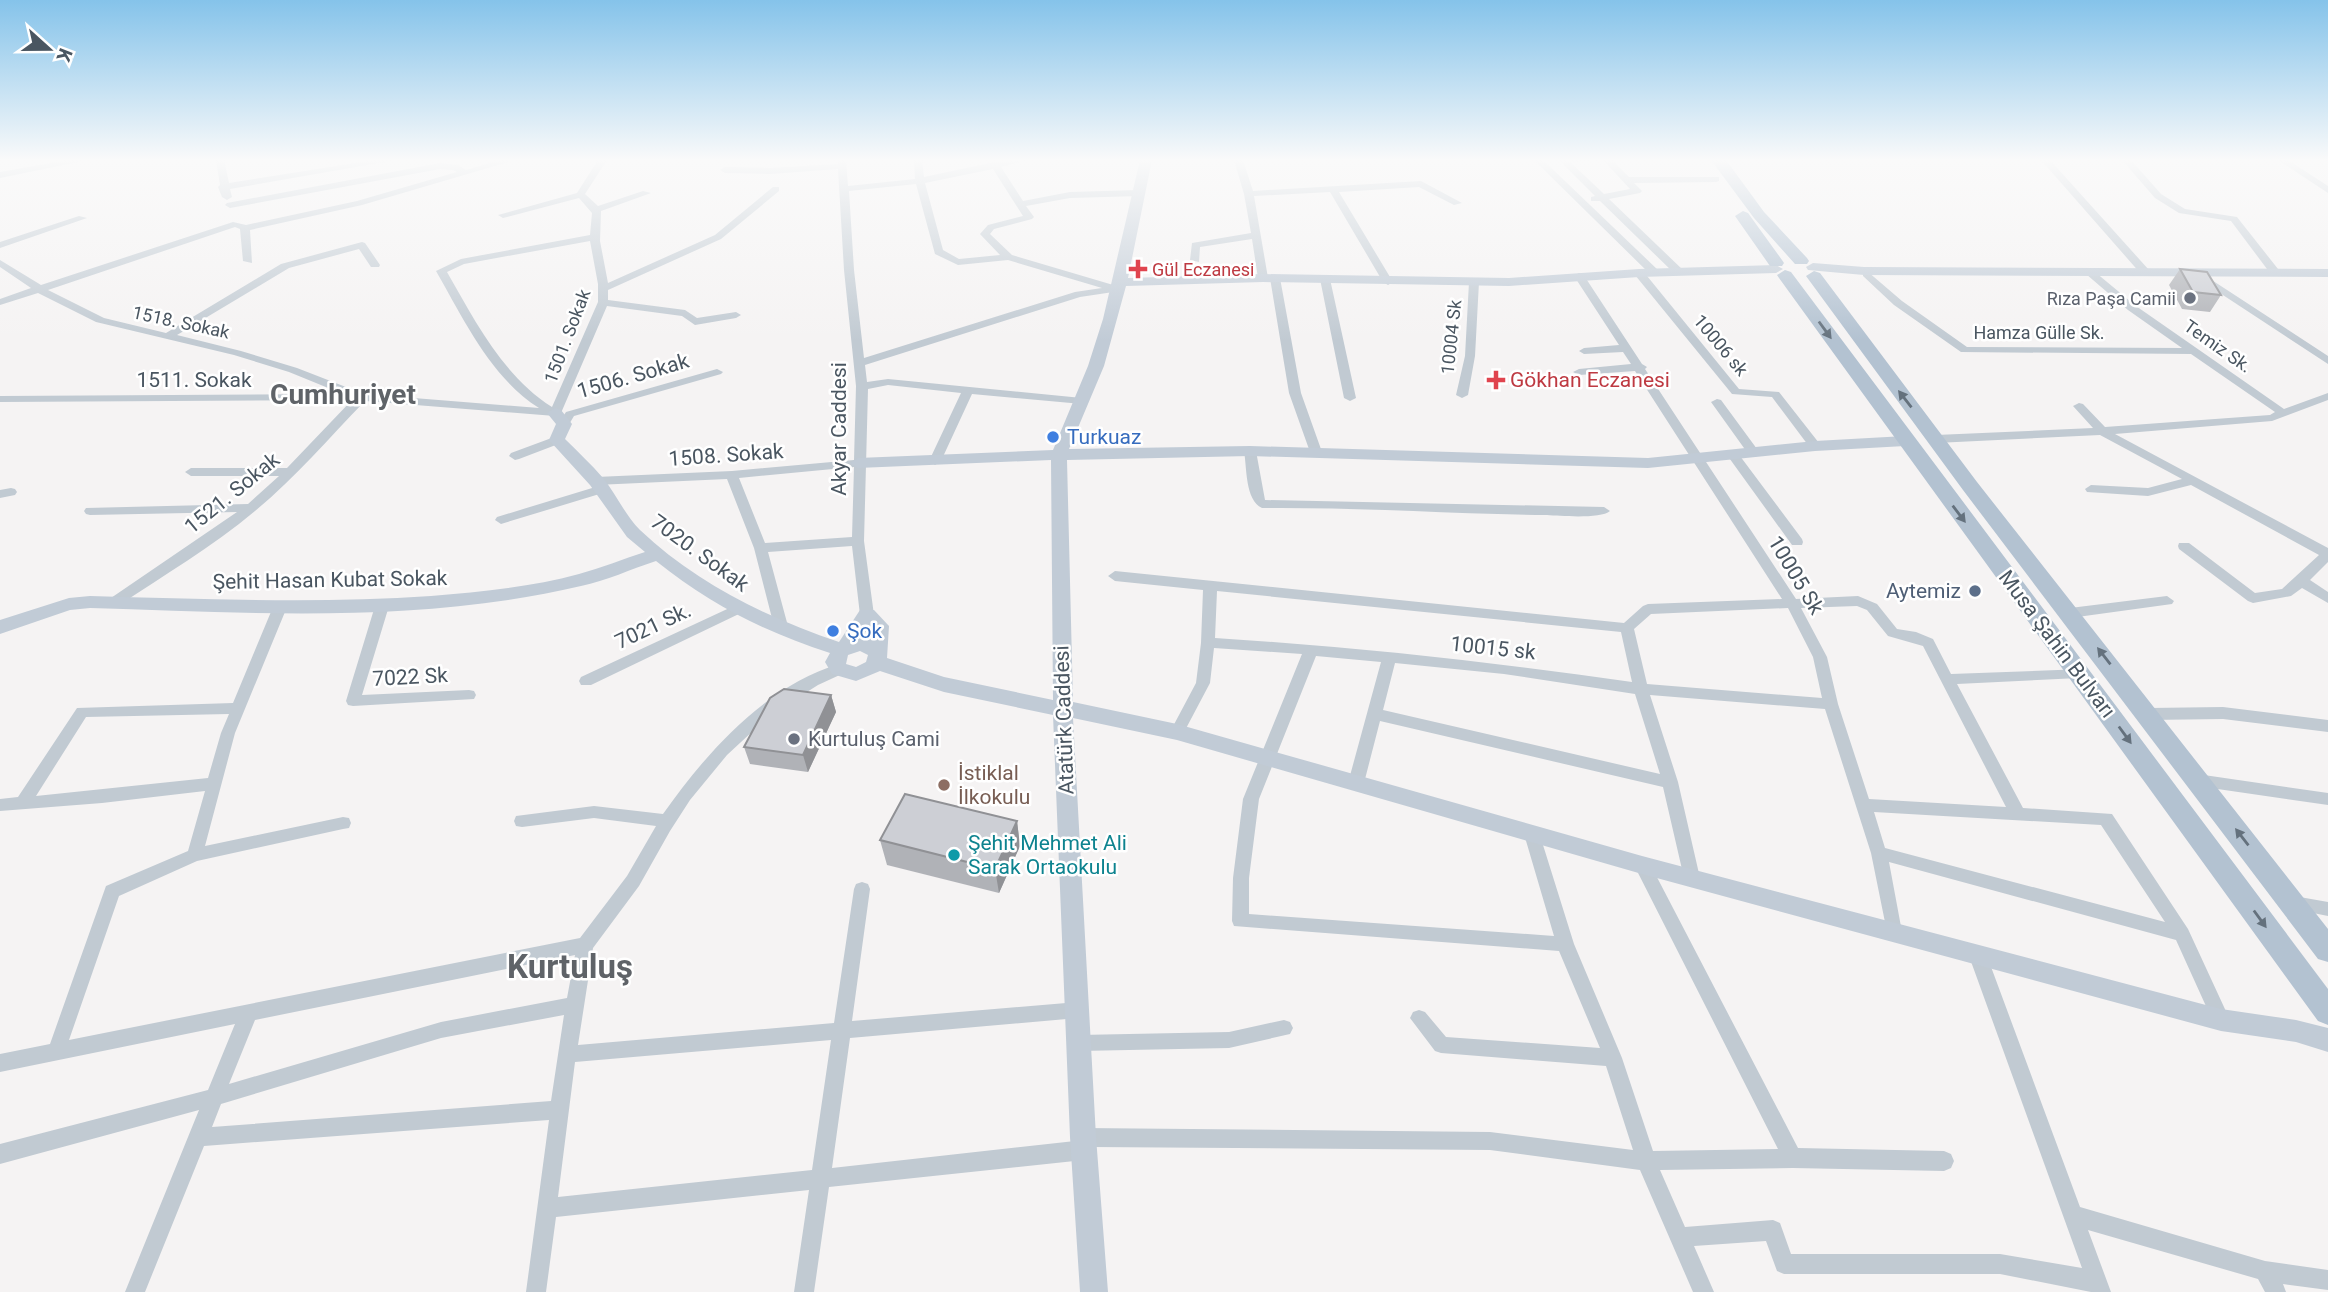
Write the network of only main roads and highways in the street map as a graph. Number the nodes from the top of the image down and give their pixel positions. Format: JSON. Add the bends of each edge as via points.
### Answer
{"nodes":[{"id":1,"x":1753,"y":220,"type":"edge"},
{"id":2,"x":1763,"y":220,"type":"edge"},
{"id":3,"x":1797,"y":269,"type":"junction"},
{"id":4,"x":2328,"y":950,"type":"edge"},
{"id":5,"x":2328,"y":1012,"type":"edge"}],
"edges":[{"from":1,"to":3,"type":"main road","name":"Musa Şahin Bulvarı"},
{"from":2,"to":3,"type":"main road","name":"Musa Şahin Bulvarı"},
{"from":4,"to":3,"type":"main road","name":"Musa Şahin Bulvarı","one_way":true,"via":[[1936,439]]},
{"from":3,"to":5,"type":"main road","name":"Musa Şahin Bulvarı","one_way":true,"via":[[1905,441]]}]}
